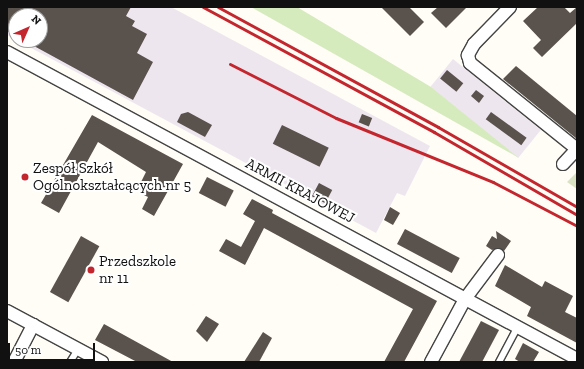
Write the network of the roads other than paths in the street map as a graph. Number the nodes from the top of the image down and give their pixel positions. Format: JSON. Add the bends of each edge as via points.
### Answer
{"nodes":[{"id":1,"x":510,"y":7,"type":"edge"},
{"id":2,"x":7,"y":52,"type":"edge"},
{"id":3,"x":577,"y":149,"type":"edge"},
{"id":4,"x":563,"y":164,"type":"dead end"},
{"id":5,"x":498,"y":255,"type":"dead end"},
{"id":6,"x":465,"y":299,"type":"junction"},
{"id":7,"x":7,"y":311,"type":"edge"},
{"id":8,"x":33,"y":325,"type":"junction"},
{"id":9,"x":518,"y":327,"type":"junction"},
{"id":10,"x":78,"y":349,"type":"junction"},
{"id":11,"x":577,"y":359,"type":"edge"},
{"id":12,"x":14,"y":362,"type":"edge"},
{"id":13,"x":70,"y":362,"type":"edge"},
{"id":14,"x":102,"y":362,"type":"edge"},
{"id":15,"x":431,"y":362,"type":"edge"},
{"id":16,"x":499,"y":362,"type":"edge"}],
"edges":[{"from":1,"to":3,"type":"street","via":[[474,44],[468,55],[475,69]]},
{"from":2,"to":6,"type":"street","name":"ARMII KRAJOWEJ"},
{"from":3,"to":4,"type":"street"},
{"from":5,"to":6,"type":"street"},
{"from":6,"to":9,"type":"street","name":"ARMII KRAJOWEJ"},
{"from":6,"to":15,"type":"street"},
{"from":7,"to":8,"type":"street"},
{"from":8,"to":10,"type":"street"},
{"from":8,"to":12,"type":"street"},
{"from":9,"to":11,"type":"street","name":"ARMII KRAJOWEJ"},
{"from":9,"to":16,"type":"lane"},
{"from":10,"to":13,"type":"lane"},
{"from":10,"to":14,"type":"street"}]}
